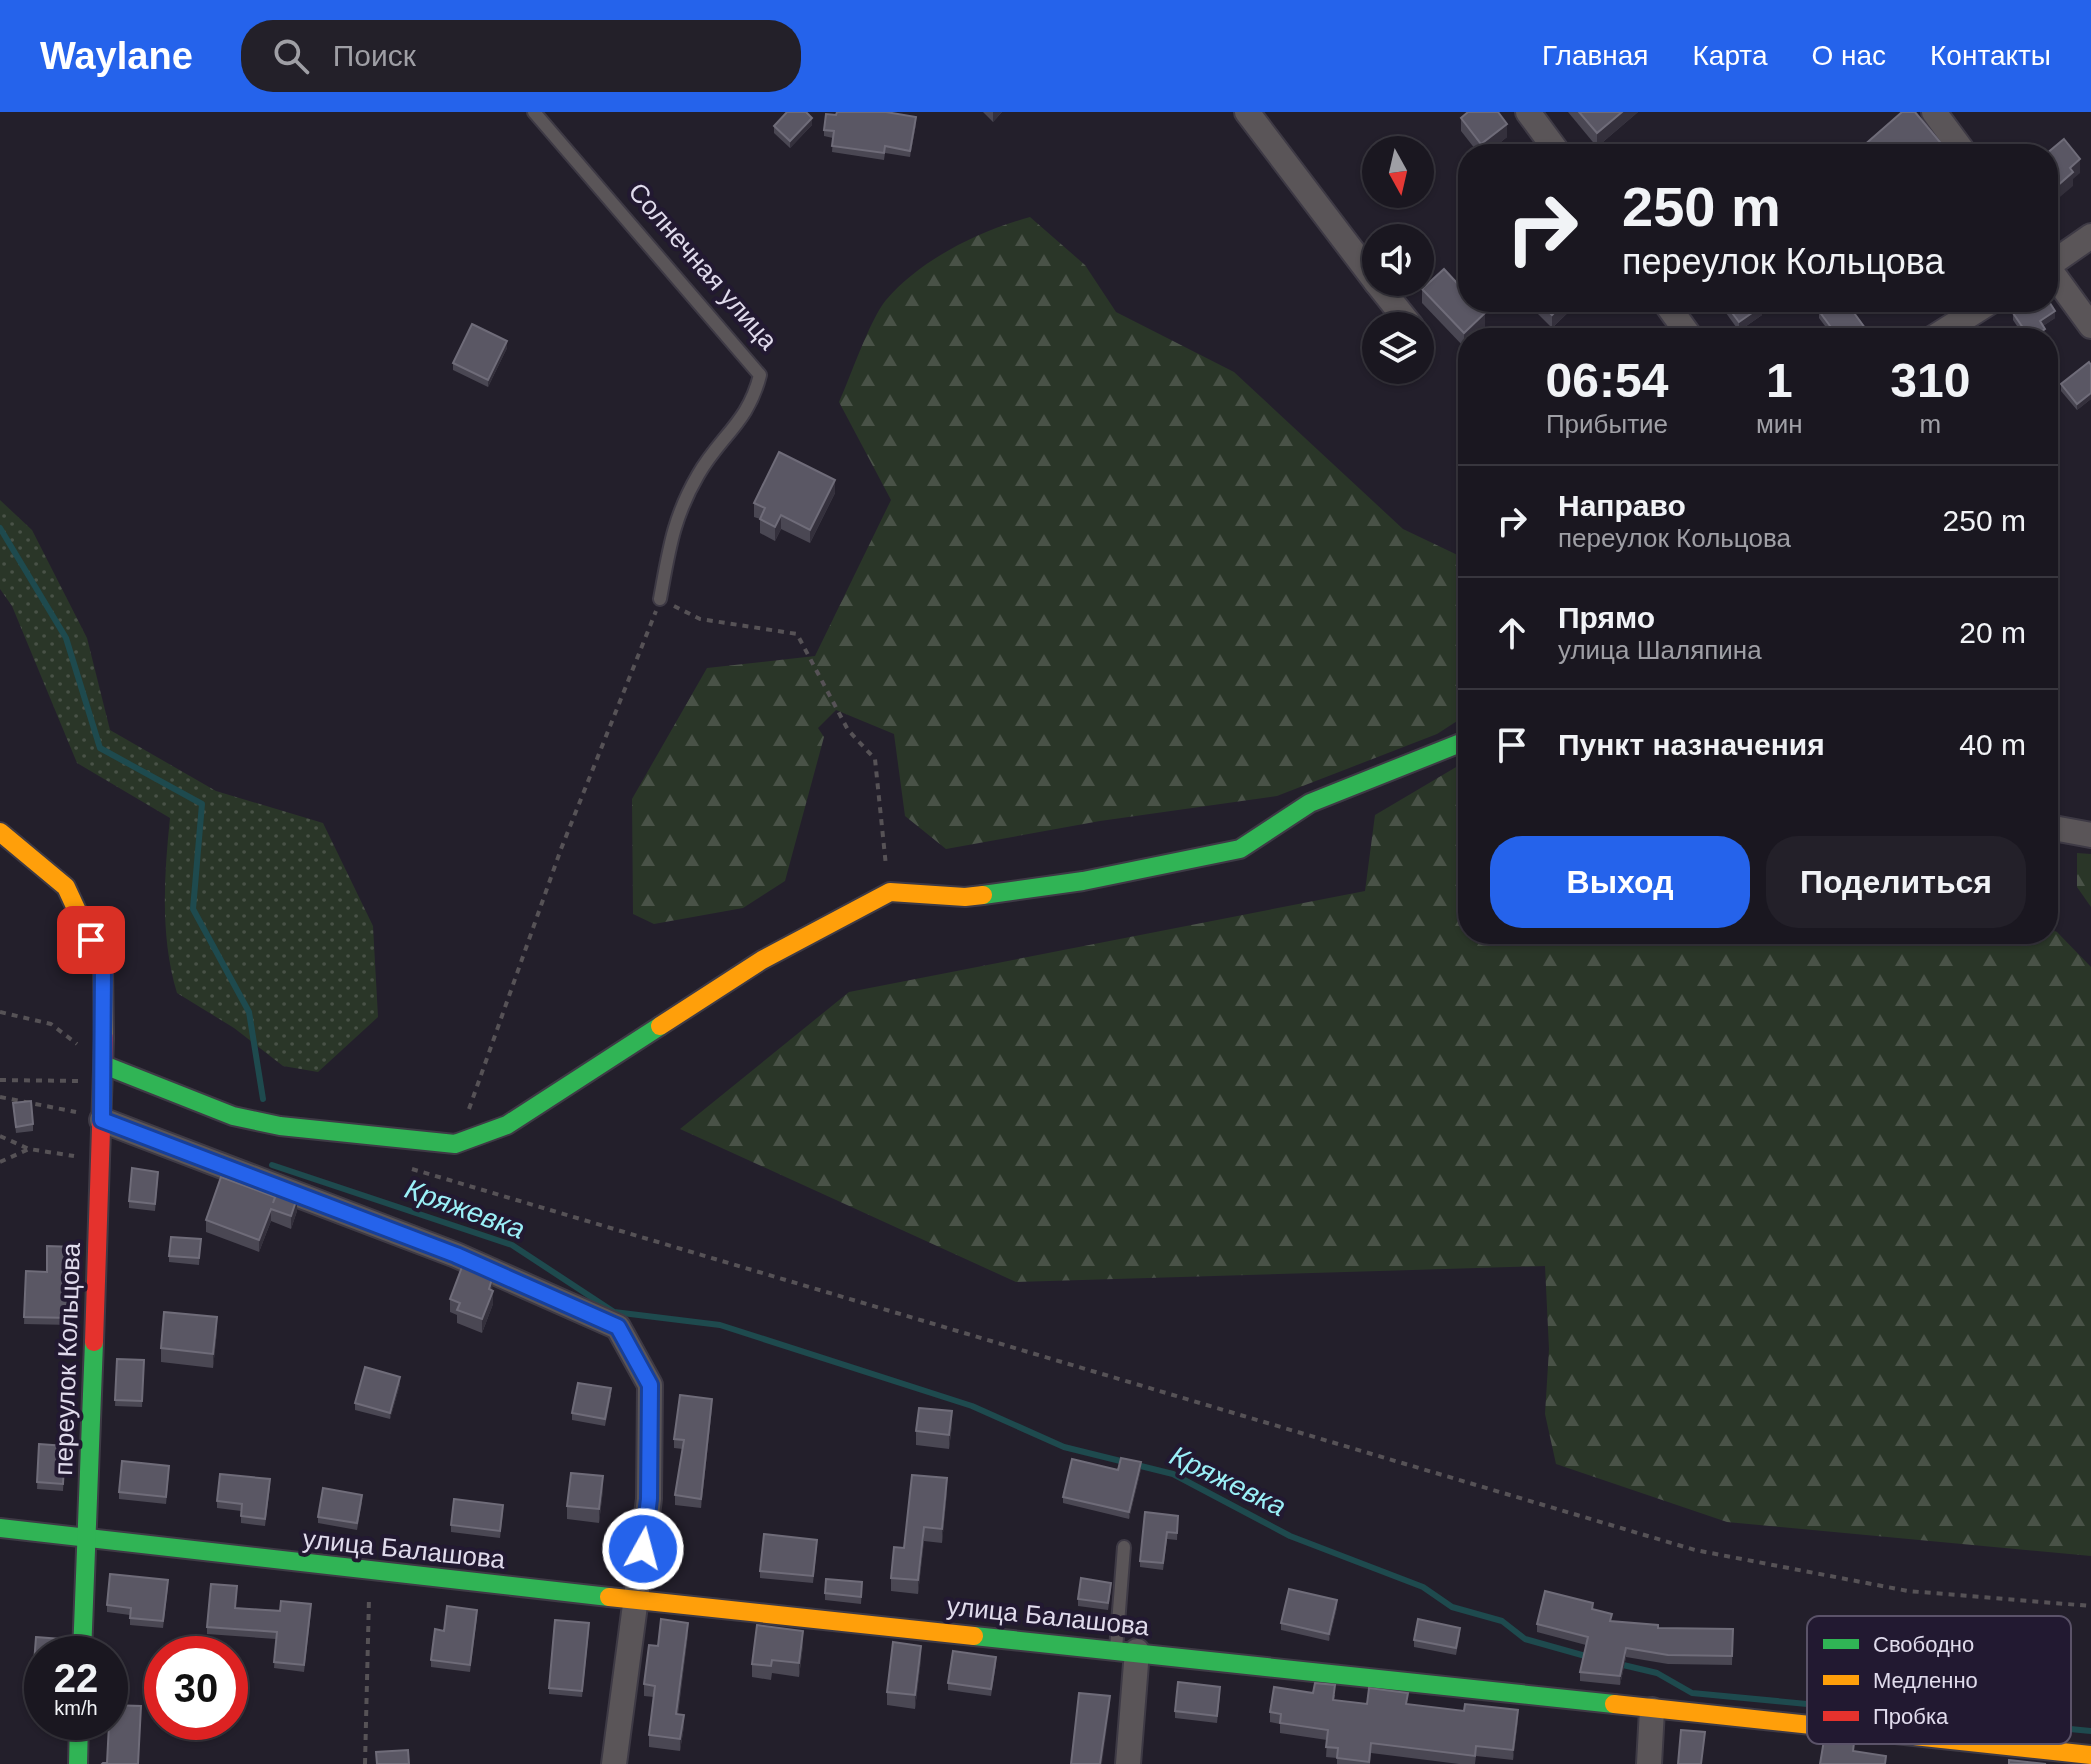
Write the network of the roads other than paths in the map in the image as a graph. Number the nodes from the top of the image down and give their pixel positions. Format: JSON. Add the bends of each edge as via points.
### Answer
{"nodes":[{"id":1,"x":534,"y":112,"type":"edge"},
{"id":2,"x":1247,"y":112,"type":"edge"},
{"id":3,"x":1528,"y":112,"type":"edge"},
{"id":4,"x":1934,"y":112,"type":"edge"},
{"id":5,"x":1552,"y":144,"type":"edge"},
{"id":6,"x":1958,"y":144,"type":"edge"},
{"id":7,"x":2091,"y":236,"type":"edge"},
{"id":8,"x":2058,"y":260,"type":"edge"},
{"id":9,"x":1362,"y":264,"type":"edge"},
{"id":10,"x":2058,"y":281,"type":"edge"},
{"id":11,"x":1387,"y":296,"type":"edge"},
{"id":12,"x":1400,"y":312,"type":"edge"},
{"id":13,"x":1974,"y":312,"type":"edge"},
{"id":14,"x":2091,"y":326,"type":"edge"},
{"id":15,"x":1949,"y":328,"type":"edge"},
{"id":16,"x":660,"y":599,"type":"road end"},
{"id":17,"x":1458,"y":744,"type":"edge"},
{"id":18,"x":2058,"y":829,"type":"edge"},
{"id":19,"x":0,"y":832,"type":"edge"},
{"id":20,"x":2091,"y":835,"type":"edge"},
{"id":21,"x":104,"y":1065,"type":"junction"},
{"id":22,"x":102,"y":1120,"type":"junction"},
{"id":23,"x":0,"y":1528,"type":"edge"},
{"id":24,"x":87,"y":1538,"type":"junction"},
{"id":25,"x":1124,"y":1547,"type":"dead end"},
{"id":26,"x":637,"y":1600,"type":"junction"},
{"id":27,"x":83,"y":1636,"type":"edge"},
{"id":28,"x":1127,"y":1650,"type":"junction"},
{"id":29,"x":1652,"y":1710,"type":"junction"},
{"id":30,"x":1807,"y":1726,"type":"edge"},
{"id":31,"x":79,"y":1740,"type":"edge"},
{"id":32,"x":1984,"y":1744,"type":"edge"},
{"id":33,"x":2091,"y":1755,"type":"edge"},
{"id":34,"x":78,"y":1764,"type":"edge"},
{"id":35,"x":614,"y":1764,"type":"edge"},
{"id":36,"x":1128,"y":1764,"type":"edge"},
{"id":37,"x":1649,"y":1764,"type":"edge"}],
"edges":[{"from":1,"to":16,"type":"lane","name":"Солнечная улица","via":[[760,375],[753,404],[700,472],[674,521]]},
{"from":2,"to":9,"type":"street"},
{"from":3,"to":5,"type":"street"},
{"from":4,"to":6,"type":"street"},
{"from":7,"to":8,"type":"street"},
{"from":10,"to":14,"type":"street"},
{"from":11,"to":12,"type":"street"},
{"from":13,"to":15,"type":"street"},
{"from":17,"to":21,"type":"street","via":[[1310,803],[1240,849],[1083,881],[965,897],[890,892],[762,960],[507,1125],[455,1144],[280,1126],[233,1116]]},
{"from":18,"to":20,"type":"street"},
{"from":19,"to":21,"type":"street","name":"переулок Кольцова","via":[[66,887],[103,967]]},
{"from":21,"to":22,"type":"street","name":"переулок Кольцова"},
{"from":22,"to":24,"type":"street","name":"переулок Кольцова"},
{"from":22,"to":26,"type":"street","via":[[456,1255],[618,1327],[650,1385],[649,1499]]},
{"from":23,"to":24,"type":"street","name":"улица Балашова"},
{"from":24,"to":26,"type":"street","name":"улица Балашова"},
{"from":24,"to":27,"type":"street","name":"переулок Кольцова"},
{"from":25,"to":28,"type":"lane"},
{"from":26,"to":28,"type":"street","name":"улица Балашова"},
{"from":26,"to":35,"type":"street"},
{"from":28,"to":29,"type":"street","name":"улица Балашова"},
{"from":28,"to":36,"type":"street"},
{"from":29,"to":30,"type":"street","name":"улица Балашова"},
{"from":29,"to":37,"type":"street"},
{"from":31,"to":34,"type":"street"},
{"from":32,"to":33,"type":"street","name":"улица Балашова"}]}
